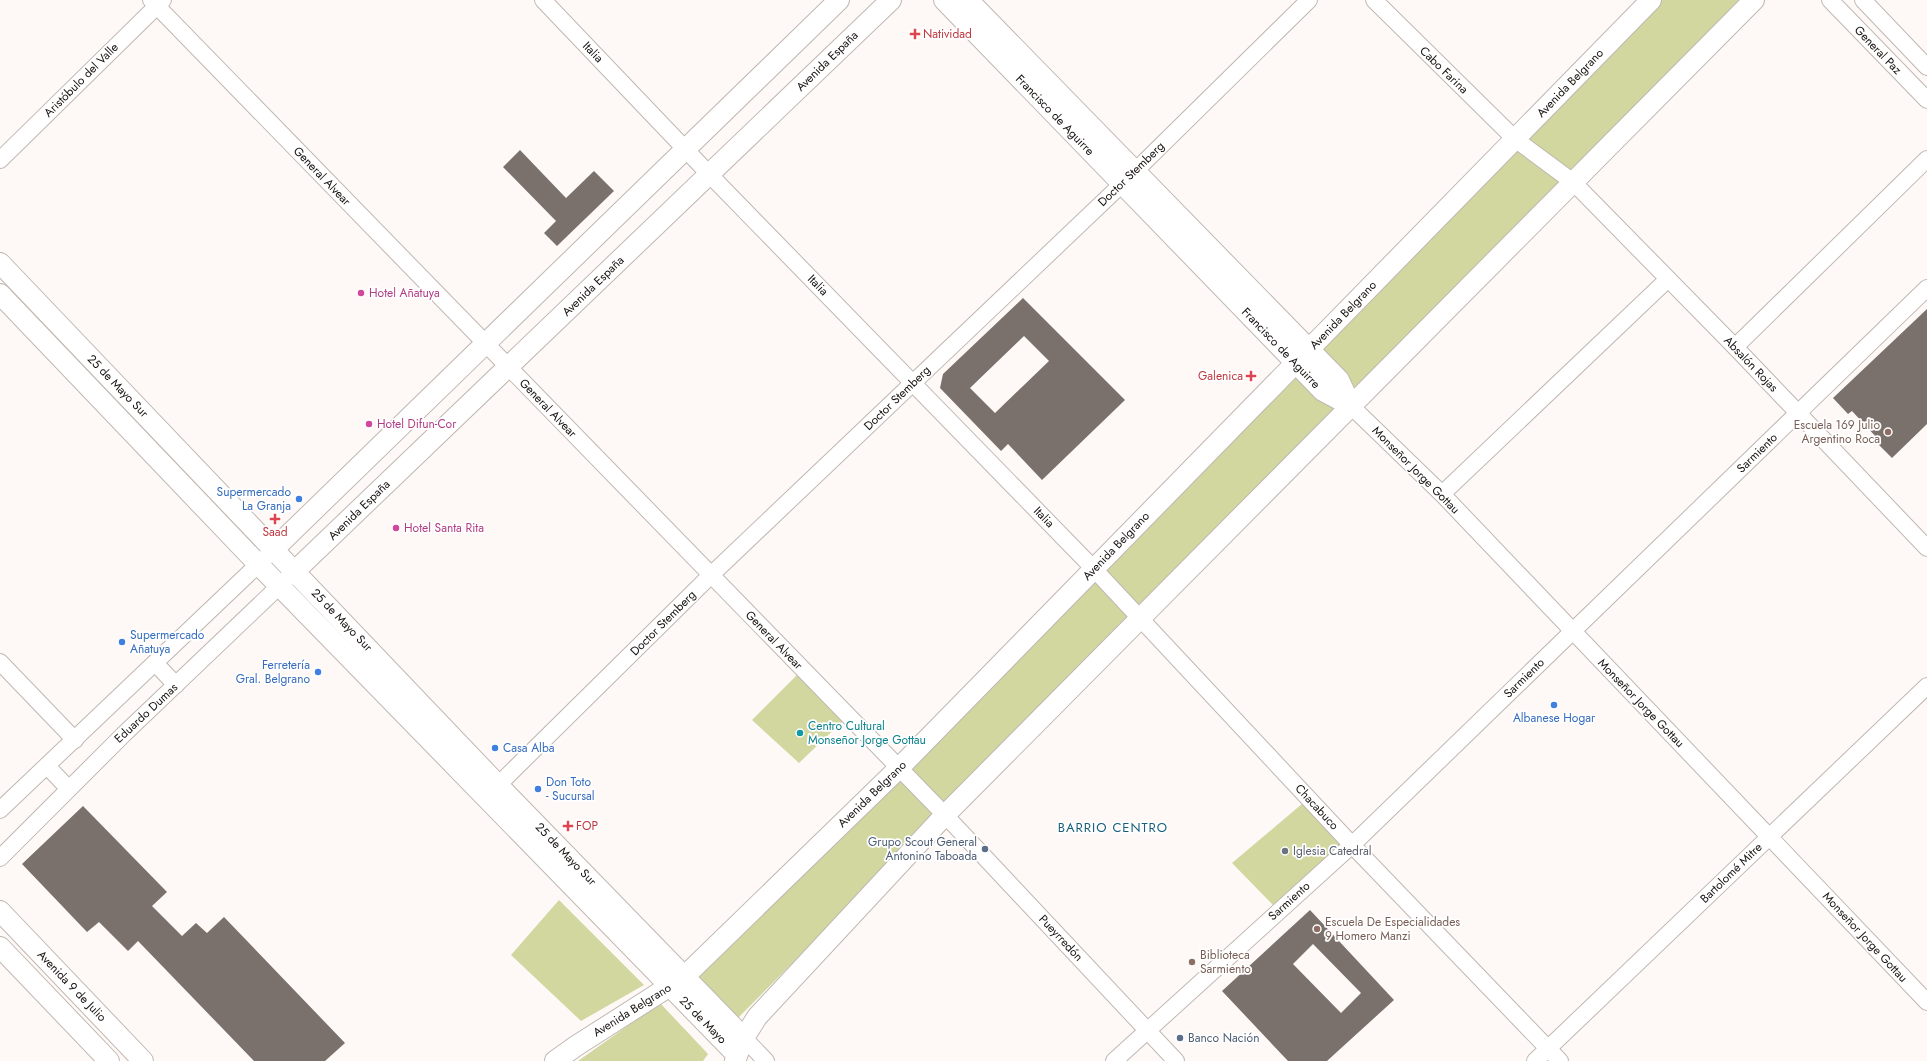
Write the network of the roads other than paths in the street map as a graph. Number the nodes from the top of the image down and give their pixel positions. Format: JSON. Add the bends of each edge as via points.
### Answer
{"nodes":[{"id":1,"x":543,"y":0,"type":"edge"},
{"id":2,"x":839,"y":0,"type":"edge"},
{"id":3,"x":890,"y":0,"type":"edge"},
{"id":4,"x":944,"y":0,"type":"edge"},
{"id":5,"x":968,"y":0,"type":"edge"},
{"id":6,"x":1308,"y":0,"type":"edge"},
{"id":7,"x":1374,"y":0,"type":"edge"},
{"id":8,"x":1651,"y":0,"type":"edge"},
{"id":9,"x":1754,"y":0,"type":"edge"},
{"id":10,"x":1830,"y":0,"type":"edge"},
{"id":11,"x":1863,"y":0,"type":"edge"},
{"id":12,"x":156,"y":2,"type":"edge"},
{"id":13,"x":1927,"y":67,"type":"edge"},
{"id":14,"x":1927,"y":100,"type":"edge"},
{"id":15,"x":1515,"y":139,"type":"junction"},
{"id":16,"x":686,"y":149,"type":"junction"},
{"id":17,"x":1927,"y":159,"type":"edge"},
{"id":18,"x":0,"y":160,"type":"edge"},
{"id":19,"x":709,"y":174,"type":"junction"},
{"id":20,"x":1128,"y":178,"type":"junction"},
{"id":21,"x":1574,"y":182,"type":"junction"},
{"id":22,"x":0,"y":263,"type":"edge"},
{"id":23,"x":1668,"y":279,"type":"junction"},
{"id":24,"x":1927,"y":288,"type":"edge"},
{"id":25,"x":0,"y":294,"type":"edge"},
{"id":26,"x":486,"y":344,"type":"junction"},
{"id":27,"x":1735,"y":347,"type":"junction"},
{"id":28,"x":1302,"y":356,"type":"junction"},
{"id":29,"x":508,"y":367,"type":"junction"},
{"id":30,"x":912,"y":383,"type":"junction"},
{"id":31,"x":1351,"y":406,"type":"junction"},
{"id":32,"x":1799,"y":414,"type":"junction"},
{"id":33,"x":1442,"y":494,"type":"junction"},
{"id":34,"x":1927,"y":548,"type":"edge"},
{"id":35,"x":274,"y":549,"type":"junction"},
{"id":36,"x":258,"y":564,"type":"junction"},
{"id":37,"x":1094,"y":569,"type":"junction"},
{"id":38,"x":295,"y":571,"type":"junction"},
{"id":39,"x":711,"y":575,"type":"junction"},
{"id":40,"x":280,"y":585,"type":"junction"},
{"id":41,"x":1141,"y":617,"type":"junction"},
{"id":42,"x":1571,"y":632,"type":"junction"},
{"id":43,"x":0,"y":662,"type":"edge"},
{"id":44,"x":155,"y":663,"type":"junction"},
{"id":45,"x":176,"y":685,"type":"junction"},
{"id":46,"x":1927,"y":686,"type":"edge"},
{"id":47,"x":75,"y":740,"type":"junction"},
{"id":48,"x":47,"y":766,"type":"junction"},
{"id":49,"x":899,"y":768,"type":"junction"},
{"id":50,"x":68,"y":788,"type":"junction"},
{"id":51,"x":493,"y":791,"type":"junction"},
{"id":52,"x":0,"y":810,"type":"edge"},
{"id":53,"x":945,"y":815,"type":"junction"},
{"id":54,"x":1770,"y":836,"type":"junction"},
{"id":55,"x":1352,"y":844,"type":"junction"},
{"id":56,"x":0,"y":858,"type":"edge"},
{"id":57,"x":0,"y":911,"type":"edge"},
{"id":58,"x":0,"y":947,"type":"edge"},
{"id":59,"x":677,"y":982,"type":"junction"},
{"id":60,"x":1927,"y":1002,"type":"edge"},
{"id":61,"x":1147,"y":1030,"type":"junction"},
{"id":62,"x":1548,"y":1049,"type":"junction"},
{"id":63,"x":740,"y":1054,"type":"edge"},
{"id":64,"x":109,"y":1061,"type":"edge"},
{"id":65,"x":143,"y":1061,"type":"edge"},
{"id":66,"x":555,"y":1061,"type":"edge"},
{"id":67,"x":766,"y":1061,"type":"edge"},
{"id":68,"x":1114,"y":1061,"type":"edge"},
{"id":69,"x":1176,"y":1061,"type":"edge"},
{"id":70,"x":1535,"y":1061,"type":"edge"},
{"id":71,"x":1560,"y":1061,"type":"edge"}],
"edges":[{"from":1,"to":16,"type":"street","name":"Italia"},
{"from":2,"to":16,"type":"street"},
{"from":3,"to":19,"type":"street","name":"Avenida España"},
{"from":4,"to":20,"type":"street","name":"Francisco de Aguirre"},
{"from":5,"to":20,"type":"street","name":"Francisco de Aguirre"},
{"from":6,"to":20,"type":"street","name":"Doctor Stemberg"},
{"from":7,"to":15,"type":"street","name":"Cabo Farina"},
{"from":8,"to":15,"type":"street","name":"Avenida Belgrano"},
{"from":9,"to":21,"type":"street"},
{"from":10,"to":14,"type":"street","name":"General Paz"},
{"from":11,"to":13,"type":"street","name":"General Paz"},
{"from":12,"to":18,"type":"street","name":"Aristóbulo del Valle"},
{"from":12,"to":26,"type":"street","name":"General Alvear"},
{"from":15,"to":21,"type":"street","name":"Cabo Farina"},
{"from":15,"to":28,"type":"street","name":"Avenida Belgrano"},
{"from":16,"to":19,"type":"street","name":"Italia"},
{"from":16,"to":26,"type":"street"},
{"from":17,"to":27,"type":"street"},
{"from":19,"to":29,"type":"street","name":"Avenida España"},
{"from":19,"to":30,"type":"street","name":"Italia"},
{"from":20,"to":28,"type":"street","name":"Francisco de Aguirre"},
{"from":20,"to":30,"type":"street","name":"Doctor Stemberg"},
{"from":21,"to":23,"type":"street","name":"Absalón Rojas"},
{"from":21,"to":31,"type":"street"},
{"from":22,"to":35,"type":"street","name":"25 de Mayo Sur"},
{"from":23,"to":27,"type":"street","name":"Absalón Rojas"},
{"from":23,"to":33,"type":"street"},
{"from":24,"to":32,"type":"street","name":"Sarmiento"},
{"from":25,"to":36,"type":"street","name":"25 de Mayo Sur"},
{"from":26,"to":29,"type":"street","name":"General Alvear"},
{"from":26,"to":35,"type":"street"},
{"from":27,"to":32,"type":"street","name":"Absalón Rojas"},
{"from":28,"to":31,"type":"street","name":"Francisco de Aguirre","via":[[1339,380]]},
{"from":28,"to":37,"type":"street","name":"Avenida Belgrano"},
{"from":29,"to":38,"type":"street","name":"Avenida España"},
{"from":29,"to":39,"type":"street","name":"General Alvear"},
{"from":30,"to":37,"type":"street","name":"Italia"},
{"from":30,"to":39,"type":"street","name":"Doctor Stemberg"},
{"from":31,"to":33,"type":"street","name":"Monseñor Jorge Gottau"},
{"from":31,"to":41,"type":"street"},
{"from":32,"to":34,"type":"street","name":"Absalón Rojas"},
{"from":32,"to":42,"type":"street","name":"Sarmiento"},
{"from":33,"to":42,"type":"street","name":"Monseñor Jorge Gottau"},
{"from":35,"to":36,"type":"street"},
{"from":35,"to":38,"type":"street","name":"25 de Mayo Sur"},
{"from":36,"to":40,"type":"street","name":"25 de Mayo Sur"},
{"from":36,"to":44,"type":"street"},
{"from":37,"to":41,"type":"street","name":"Chacabuco"},
{"from":37,"to":49,"type":"street","name":"Avenida Belgrano"},
{"from":38,"to":40,"type":"street","name":"Eduardo Dumas"},
{"from":38,"to":51,"type":"street","name":"25 de Mayo Sur"},
{"from":39,"to":49,"type":"street","name":"General Alvear"},
{"from":39,"to":51,"type":"street","name":"Doctor Stemberg"},
{"from":40,"to":45,"type":"street","name":"Eduardo Dumas"},
{"from":40,"to":51,"type":"street","name":"25 de Mayo Sur"},
{"from":41,"to":53,"type":"street"},
{"from":41,"to":55,"type":"street","name":"Chacabuco"},
{"from":42,"to":54,"type":"street","name":"Monseñor Jorge Gottau"},
{"from":42,"to":55,"type":"street","name":"Sarmiento"},
{"from":43,"to":47,"type":"street"},
{"from":44,"to":45,"type":"street"},
{"from":44,"to":47,"type":"street"},
{"from":45,"to":50,"type":"street","name":"Eduardo Dumas"},
{"from":46,"to":54,"type":"street","name":"Bartolomé Mitre"},
{"from":47,"to":48,"type":"street"},
{"from":48,"to":50,"type":"street"},
{"from":48,"to":52,"type":"street"},
{"from":49,"to":53,"type":"street","name":"General Alvear"},
{"from":49,"to":59,"type":"street","name":"Avenida Belgrano"},
{"from":50,"to":56,"type":"street","name":"Eduardo Dumas"},
{"from":51,"to":59,"type":"street","name":"25 de Mayo Sur"},
{"from":53,"to":61,"type":"street","name":"Pueyrredón"},
{"from":53,"to":63,"type":"street","via":[[757,1017]]},
{"from":54,"to":60,"type":"street","name":"Monseñor Jorge Gottau"},
{"from":54,"to":62,"type":"street","name":"Bartolomé Mitre"},
{"from":55,"to":61,"type":"street","name":"Sarmiento"},
{"from":55,"to":62,"type":"street","name":"Chacabuco"},
{"from":57,"to":65,"type":"street","name":"Avenida 9 de Julio"},
{"from":58,"to":64,"type":"street","name":"Avenida 9 de Julio"},
{"from":59,"to":63,"type":"street","name":"25 de Mayo"},
{"from":59,"to":66,"type":"street","name":"Avenida Belgrano"},
{"from":61,"to":68,"type":"street","name":"Sarmiento"},
{"from":61,"to":69,"type":"street","name":"Pueyrredón"},
{"from":62,"to":70,"type":"street","name":"Bartolomé Mitre"},
{"from":62,"to":71,"type":"street","name":"Chacabuco"},
{"from":63,"to":67,"type":"street"}]}
